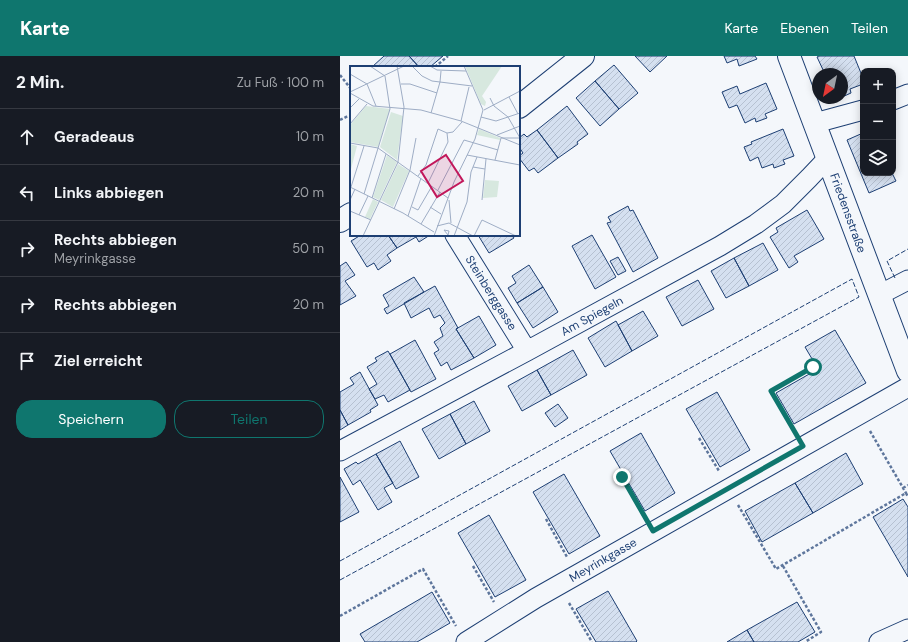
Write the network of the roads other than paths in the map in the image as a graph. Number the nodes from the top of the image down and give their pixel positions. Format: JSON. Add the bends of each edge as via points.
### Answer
{"nodes":[{"id":1,"x":583,"y":56,"type":"edge"},
{"id":2,"x":789,"y":56,"type":"edge"},
{"id":3,"x":908,"y":94,"type":"edge"},
{"id":4,"x":896,"y":99,"type":"edge"},
{"id":5,"x":520,"y":106,"type":"edge"},
{"id":6,"x":860,"y":111,"type":"edge"},
{"id":7,"x":815,"y":123,"type":"junction"},
{"id":8,"x":828,"y":158,"type":"junction"},
{"id":9,"x":350,"y":215,"type":"edge"},
{"id":10,"x":340,"y":221,"type":"edge"},
{"id":11,"x":456,"y":236,"type":"edge"},
{"id":12,"x":908,"y":280,"type":"edge"},
{"id":13,"x":879,"y":295,"type":"junction"},
{"id":14,"x":527,"y":351,"type":"junction"},
{"id":15,"x":908,"y":371,"type":"edge"},
{"id":16,"x":908,"y":387,"type":"edge"},
{"id":17,"x":340,"y":451,"type":"edge"},
{"id":18,"x":908,"y":629,"type":"edge"},
{"id":19,"x":462,"y":635,"type":"edge"},
{"id":20,"x":879,"y":642,"type":"edge"}],
"edges":[{"from":1,"to":5,"type":"street"},
{"from":2,"to":7,"type":"street","name":"Friedensstraße"},
{"from":3,"to":4,"type":"street"},
{"from":6,"to":7,"type":"street"},
{"from":7,"to":8,"type":"street","name":"Friedensstraße"},
{"from":8,"to":13,"type":"street","name":"Friedensstraße"},
{"from":8,"to":14,"type":"street","name":"Am Spiegeln","via":[[783,204],[756,224]]},
{"from":9,"to":10,"type":"street"},
{"from":11,"to":14,"type":"street","name":"Steinberggasse"},
{"from":12,"to":13,"type":"street"},
{"from":13,"to":15,"type":"street","name":"Friedensstraße"},
{"from":14,"to":17,"type":"street","name":"Am Spiegeln"},
{"from":16,"to":19,"type":"street","name":"Meyrinkgasse","via":[[503,619]]},
{"from":18,"to":20,"type":"street"}]}
